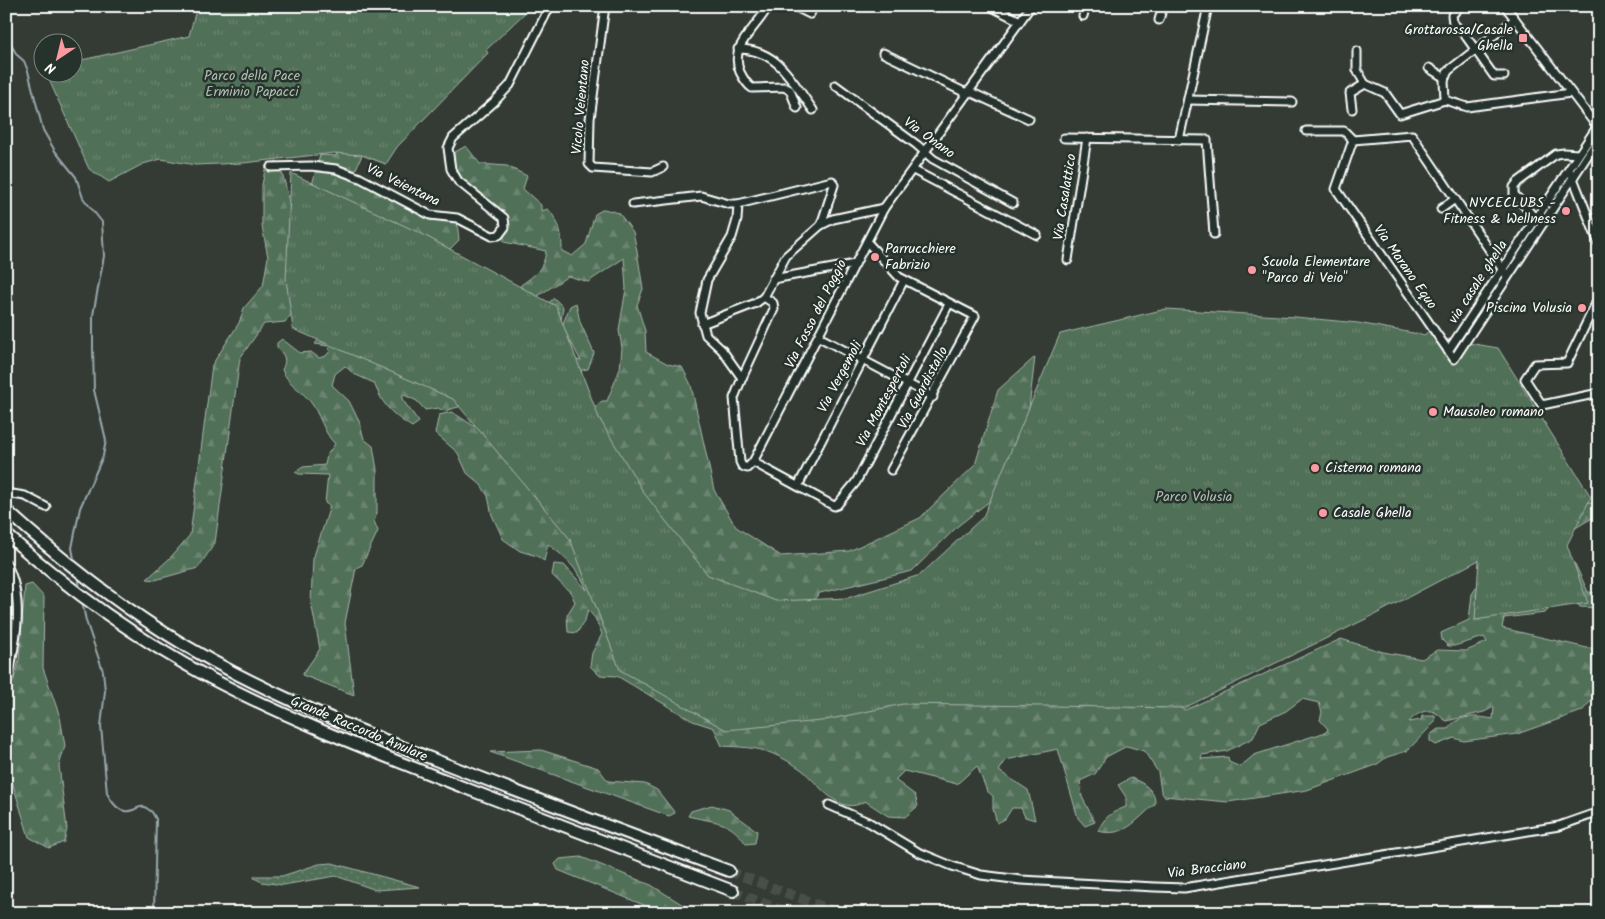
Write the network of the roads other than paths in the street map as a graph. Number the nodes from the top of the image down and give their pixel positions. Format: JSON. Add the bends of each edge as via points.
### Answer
{"nodes":[{"id":1,"x":550,"y":6,"type":"edge"},
{"id":2,"x":605,"y":6,"type":"edge"},
{"id":3,"x":768,"y":6,"type":"edge"},
{"id":4,"x":794,"y":6,"type":"edge"},
{"id":5,"x":814,"y":6,"type":"edge"},
{"id":6,"x":990,"y":6,"type":"edge"},
{"id":7,"x":1031,"y":6,"type":"edge"},
{"id":8,"x":1086,"y":6,"type":"edge"},
{"id":9,"x":1163,"y":6,"type":"edge"},
{"id":10,"x":1208,"y":6,"type":"edge"},
{"id":11,"x":1460,"y":6,"type":"edge"},
{"id":12,"x":1505,"y":6,"type":"edge"},
{"id":13,"x":1083,"y":16,"type":"dead end"},
{"id":14,"x":1159,"y":20,"type":"dead end"},
{"id":15,"x":1515,"y":20,"type":"junction"},
{"id":16,"x":1020,"y":21,"type":"junction"},
{"id":17,"x":738,"y":49,"type":"junction"},
{"id":18,"x":1476,"y":49,"type":"junction"},
{"id":19,"x":1357,"y":51,"type":"dead end"},
{"id":20,"x":883,"y":53,"type":"dead end"},
{"id":21,"x":1429,"y":68,"type":"dead end"},
{"id":22,"x":1504,"y":76,"type":"dead end"},
{"id":23,"x":1445,"y":78,"type":"junction"},
{"id":24,"x":1367,"y":84,"type":"junction"},
{"id":25,"x":835,"y":85,"type":"dead end"},
{"id":26,"x":967,"y":92,"type":"junction"},
{"id":27,"x":1571,"y":93,"type":"junction"},
{"id":28,"x":1188,"y":100,"type":"junction"},
{"id":29,"x":1445,"y":100,"type":"junction"},
{"id":30,"x":1292,"y":102,"type":"dead end"},
{"id":31,"x":798,"y":108,"type":"dead end"},
{"id":32,"x":813,"y":110,"type":"dead end"},
{"id":33,"x":1352,"y":110,"type":"dead end"},
{"id":34,"x":1029,"y":119,"type":"dead end"},
{"id":35,"x":1598,"y":128,"type":"edge"},
{"id":36,"x":1306,"y":131,"type":"dead end"},
{"id":37,"x":1064,"y":138,"type":"dead end"},
{"id":38,"x":1087,"y":138,"type":"junction"},
{"id":39,"x":1599,"y":138,"type":"edge"},
{"id":40,"x":1179,"y":140,"type":"junction"},
{"id":41,"x":1352,"y":140,"type":"junction"},
{"id":42,"x":925,"y":152,"type":"junction"},
{"id":43,"x":1578,"y":154,"type":"junction"},
{"id":44,"x":271,"y":166,"type":"dead end"},
{"id":45,"x":663,"y":167,"type":"dead end"},
{"id":46,"x":1569,"y":168,"type":"junction"},
{"id":47,"x":913,"y":170,"type":"junction"},
{"id":48,"x":1572,"y":176,"type":"junction"},
{"id":49,"x":1455,"y":199,"type":"junction"},
{"id":50,"x":1013,"y":203,"type":"dead end"},
{"id":51,"x":633,"y":204,"type":"dead end"},
{"id":52,"x":738,"y":204,"type":"junction"},
{"id":53,"x":884,"y":208,"type":"junction"},
{"id":54,"x":1441,"y":208,"type":"dead end"},
{"id":55,"x":1535,"y":218,"type":"junction"},
{"id":56,"x":821,"y":225,"type":"junction"},
{"id":57,"x":1214,"y":234,"type":"dead end"},
{"id":58,"x":1037,"y":235,"type":"dead end"},
{"id":59,"x":868,"y":242,"type":"junction"},
{"id":60,"x":1599,"y":244,"type":"edge"},
{"id":61,"x":1068,"y":260,"type":"dead end"},
{"id":62,"x":855,"y":264,"type":"junction"},
{"id":63,"x":1501,"y":268,"type":"junction"},
{"id":64,"x":1507,"y":276,"type":"junction"},
{"id":65,"x":773,"y":279,"type":"junction"},
{"id":66,"x":904,"y":280,"type":"junction"},
{"id":67,"x":764,"y":297,"type":"junction"},
{"id":68,"x":1599,"y":297,"type":"edge"},
{"id":69,"x":949,"y":304,"type":"junction"},
{"id":70,"x":702,"y":324,"type":"junction"},
{"id":71,"x":819,"y":337,"type":"junction"},
{"id":72,"x":1448,"y":351,"type":"junction"},
{"id":73,"x":1454,"y":359,"type":"joint"},
{"id":74,"x":864,"y":360,"type":"junction"},
{"id":75,"x":742,"y":378,"type":"junction"},
{"id":76,"x":908,"y":384,"type":"junction"},
{"id":77,"x":1599,"y":392,"type":"edge"},
{"id":78,"x":933,"y":397,"type":"junction"},
{"id":79,"x":753,"y":462,"type":"junction"},
{"id":80,"x":892,"y":470,"type":"dead end"},
{"id":81,"x":798,"y":486,"type":"junction"},
{"id":82,"x":6,"y":493,"type":"edge"},
{"id":83,"x":46,"y":507,"type":"dead end"},
{"id":84,"x":6,"y":510,"type":"edge"},
{"id":85,"x":6,"y":534,"type":"edge"},
{"id":86,"x":6,"y":563,"type":"edge"},
{"id":87,"x":6,"y":689,"type":"edge"},
{"id":88,"x":829,"y":805,"type":"dead end"},
{"id":89,"x":1599,"y":812,"type":"edge"},
{"id":90,"x":729,"y":871,"type":"tunnel mouth"},
{"id":91,"x":733,"y":891,"type":"tunnel mouth"}],
"edges":[{"from":1,"to":44,"type":"street","name":"Via Veientana","via":[[514,78],[499,98],[453,138],[448,148],[451,169],[458,181],[504,218],[505,227],[499,235],[492,236],[457,218],[430,215],[336,169]]},
{"from":2,"to":45,"type":"street","name":"Vicolo Veientano","via":[[590,119],[589,164],[593,168],[652,172]]},
{"from":3,"to":17,"type":"street"},
{"from":4,"to":5,"type":"street","via":[[810,14]]},
{"from":6,"to":16,"type":"street"},
{"from":7,"to":16,"type":"street","name":"Via Fosso del Poggio"},
{"from":8,"to":13,"type":"street"},
{"from":9,"to":14,"type":"street"},
{"from":10,"to":28,"type":"street"},
{"from":11,"to":18,"type":"street","via":[[1452,15],[1453,23]]},
{"from":12,"to":15,"type":"street"},
{"from":15,"to":18,"type":"street"},
{"from":15,"to":27,"type":"street"},
{"from":16,"to":26,"type":"street","name":"Via Fosso del Poggio"},
{"from":17,"to":31,"type":"street","via":[[738,65],[748,85],[757,89],[789,88]]},
{"from":17,"to":32,"type":"street","via":[[755,51],[776,62]]},
{"from":18,"to":22,"type":"street","via":[[1494,76]]},
{"from":18,"to":23,"type":"street","via":[[1448,71]]},
{"from":19,"to":24,"type":"street","via":[[1358,74]]},
{"from":20,"to":26,"type":"street"},
{"from":21,"to":23,"type":"street"},
{"from":23,"to":29,"type":"street"},
{"from":24,"to":29,"type":"street","via":[[1385,93],[1400,114]]},
{"from":24,"to":33,"type":"street","via":[[1350,93]]},
{"from":25,"to":42,"type":"street","name":"Via Onano"},
{"from":26,"to":34,"type":"street"},
{"from":26,"to":42,"type":"street","name":"Via Fosso del Poggio"},
{"from":27,"to":29,"type":"street","via":[[1467,107]]},
{"from":27,"to":35,"type":"street"},
{"from":28,"to":30,"type":"street"},
{"from":28,"to":40,"type":"street"},
{"from":35,"to":43,"type":"street","name":"via casale ghella"},
{"from":36,"to":41,"type":"street","via":[[1344,131]]},
{"from":37,"to":38,"type":"street"},
{"from":38,"to":40,"type":"street"},
{"from":38,"to":61,"type":"street","name":"Via Casalattico"},
{"from":39,"to":48,"type":"street","name":"via casale ghella"},
{"from":40,"to":57,"type":"street","via":[[1207,140]]},
{"from":41,"to":49,"type":"street","via":[[1412,135]]},
{"from":41,"to":72,"type":"street","name":"Via Marano Equo","via":[[1336,189]]},
{"from":42,"to":47,"type":"street","name":"Via Fosso del Poggio"},
{"from":42,"to":50,"type":"street","name":"Via Onano"},
{"from":43,"to":46,"type":"street","name":"via casale ghella"},
{"from":43,"to":55,"type":"street","via":[[1556,154],[1514,187],[1514,194]]},
{"from":46,"to":48,"type":"street"},
{"from":46,"to":55,"type":"street","name":"via casale ghella"},
{"from":47,"to":53,"type":"street","name":"Via Fosso del Poggio"},
{"from":47,"to":58,"type":"street"},
{"from":48,"to":60,"type":"street"},
{"from":48,"to":64,"type":"street","name":"via casale ghella"},
{"from":49,"to":54,"type":"street"},
{"from":49,"to":63,"type":"street"},
{"from":51,"to":52,"type":"street","via":[[701,196]]},
{"from":52,"to":56,"type":"street","via":[[832,182],[834,185]]},
{"from":52,"to":70,"type":"street","via":[[737,220],[728,246],[706,281],[700,312]]},
{"from":53,"to":56,"type":"street","via":[[833,219]]},
{"from":53,"to":59,"type":"street","name":"Via Fosso del Poggio"},
{"from":55,"to":63,"type":"street","name":"via casale ghella"},
{"from":56,"to":65,"type":"street","via":[[788,254]]},
{"from":59,"to":62,"type":"street","name":"Via Fosso del Poggio"},
{"from":59,"to":66,"type":"street"},
{"from":62,"to":65,"type":"street"},
{"from":62,"to":71,"type":"street","name":"Via Fosso del Poggio"},
{"from":63,"to":64,"type":"street"},
{"from":63,"to":72,"type":"street","name":"via casale ghella"},
{"from":64,"to":73,"type":"street","name":"via casale ghella"},
{"from":65,"to":67,"type":"street"},
{"from":66,"to":69,"type":"street"},
{"from":66,"to":74,"type":"street","name":"Via Vergemoli"},
{"from":67,"to":70,"type":"street"},
{"from":67,"to":75,"type":"street","via":[[774,309]]},
{"from":68,"to":77,"type":"street","via":[[1567,364],[1535,364],[1525,379],[1542,405]]},
{"from":69,"to":76,"type":"street","name":"Via Montespertoli"},
{"from":69,"to":78,"type":"street","name":"Via Guardistallo","via":[[975,316]]},
{"from":70,"to":75,"type":"street","via":[[706,335],[722,350]]},
{"from":71,"to":74,"type":"street"},
{"from":71,"to":79,"type":"street","name":"Via Fosso del Poggio"},
{"from":72,"to":73,"type":"street","name":"Via Marano Equo"},
{"from":74,"to":76,"type":"street"},
{"from":74,"to":81,"type":"street","name":"Via Vergemoli"},
{"from":75,"to":79,"type":"street","via":[[734,398],[740,462],[743,467],[749,467]]},
{"from":76,"to":78,"type":"street"},
{"from":76,"to":81,"type":"street","name":"Via Montespertoli","via":[[856,482],[836,506]]},
{"from":78,"to":80,"type":"street","name":"Via Guardistallo"},
{"from":79,"to":81,"type":"street"},
{"from":82,"to":83,"type":"street","via":[[25,496]]},
{"from":84,"to":90,"type":"highway","name":"Grande Raccordo Anulare","via":[[80,574],[164,633],[232,671],[346,724]]},
{"from":85,"to":91,"type":"highway","name":"Grande Raccordo Anulare","via":[[82,595],[159,648],[226,686],[309,724]]},
{"from":86,"to":87,"type":"street","via":[[15,584],[18,604]]},
{"from":88,"to":89,"type":"street","name":"Via Bracciano","via":[[870,823],[918,852],[981,875],[1184,888],[1559,826]]}]}
